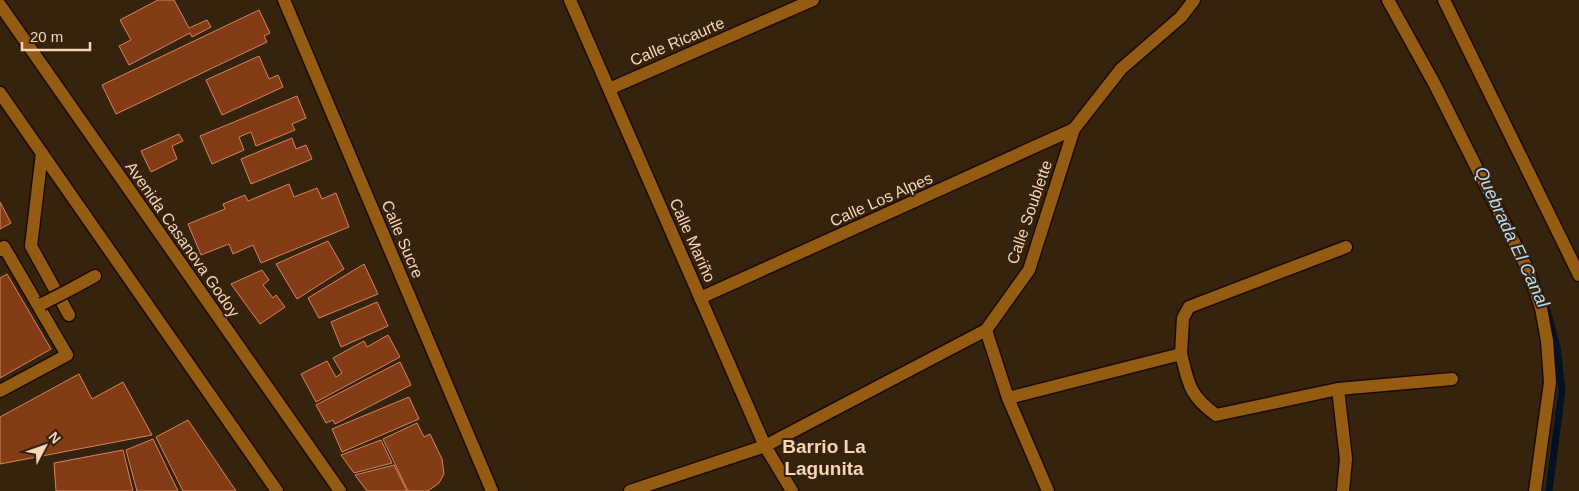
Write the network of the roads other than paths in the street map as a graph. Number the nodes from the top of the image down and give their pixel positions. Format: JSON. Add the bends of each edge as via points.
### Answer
{"nodes":[{"id":1,"x":284,"y":0,"type":"edge"},
{"id":2,"x":570,"y":0,"type":"edge"},
{"id":3,"x":813,"y":0,"type":"edge"},
{"id":4,"x":1194,"y":0,"type":"edge"},
{"id":5,"x":1388,"y":0,"type":"edge"},
{"id":6,"x":1444,"y":0,"type":"edge"},
{"id":7,"x":0,"y":5,"type":"edge"},
{"id":8,"x":609,"y":89,"type":"junction"},
{"id":9,"x":0,"y":94,"type":"edge"},
{"id":10,"x":1074,"y":129,"type":"junction"},
{"id":11,"x":42,"y":153,"type":"junction"},
{"id":12,"x":1346,"y":247,"type":"dead end"},
{"id":13,"x":0,"y":250,"type":"edge"},
{"id":14,"x":1579,"y":275,"type":"edge"},
{"id":15,"x":96,"y":276,"type":"dead end"},
{"id":16,"x":700,"y":298,"type":"junction"},
{"id":17,"x":40,"y":305,"type":"junction"},
{"id":18,"x":69,"y":314,"type":"dead end"},
{"id":19,"x":986,"y":330,"type":"junction"},
{"id":20,"x":1182,"y":354,"type":"junction"},
{"id":21,"x":1452,"y":378,"type":"dead end"},
{"id":22,"x":1338,"y":389,"type":"junction"},
{"id":23,"x":0,"y":391,"type":"edge"},
{"id":24,"x":1008,"y":398,"type":"junction"},
{"id":25,"x":765,"y":446,"type":"junction"},
{"id":26,"x":277,"y":491,"type":"edge"},
{"id":27,"x":340,"y":491,"type":"edge"},
{"id":28,"x":492,"y":491,"type":"edge"},
{"id":29,"x":630,"y":491,"type":"edge"},
{"id":30,"x":792,"y":491,"type":"edge"},
{"id":31,"x":1048,"y":491,"type":"edge"},
{"id":32,"x":1343,"y":491,"type":"edge"},
{"id":33,"x":1534,"y":491,"type":"edge"}],
"edges":[{"from":1,"to":28,"type":"street","name":"Calle Sucre"},
{"from":2,"to":8,"type":"street","name":"Calle Mariño"},
{"from":3,"to":8,"type":"street","name":"Calle Ricaurte"},
{"from":4,"to":10,"type":"street","name":"Calle Soublette","via":[[1181,17],[1121,69]]},
{"from":5,"to":33,"type":"street","via":[[1434,83],[1527,268],[1538,298],[1547,341],[1550,382]]},
{"from":6,"to":14,"type":"street"},
{"from":7,"to":27,"type":"street","name":"Avenida Casanova Godoy"},
{"from":8,"to":16,"type":"street","name":"Calle Mariño"},
{"from":9,"to":11,"type":"street"},
{"from":10,"to":16,"type":"street","name":"Calle Los Alpes"},
{"from":10,"to":19,"type":"street","name":"Calle Soublette","via":[[1029,270]]},
{"from":11,"to":18,"type":"street","via":[[31,246]]},
{"from":11,"to":26,"type":"street"},
{"from":12,"to":20,"type":"street","via":[[1189,307],[1183,318]]},
{"from":13,"to":17,"type":"street","via":[[4,248]]},
{"from":15,"to":17,"type":"street","bridge":true},
{"from":16,"to":25,"type":"street","name":"Calle Mariño"},
{"from":17,"to":23,"type":"street","via":[[68,355]]},
{"from":19,"to":24,"type":"street"},
{"from":19,"to":25,"type":"street"},
{"from":20,"to":22,"type":"street","via":[[1191,390],[1203,406],[1216,415]]},
{"from":20,"to":24,"type":"street"},
{"from":21,"to":22,"type":"street"},
{"from":22,"to":32,"type":"street","via":[[1346,459]]},
{"from":24,"to":31,"type":"street"},
{"from":25,"to":29,"type":"street"},
{"from":25,"to":30,"type":"street","name":"Calle Mariño"}]}
